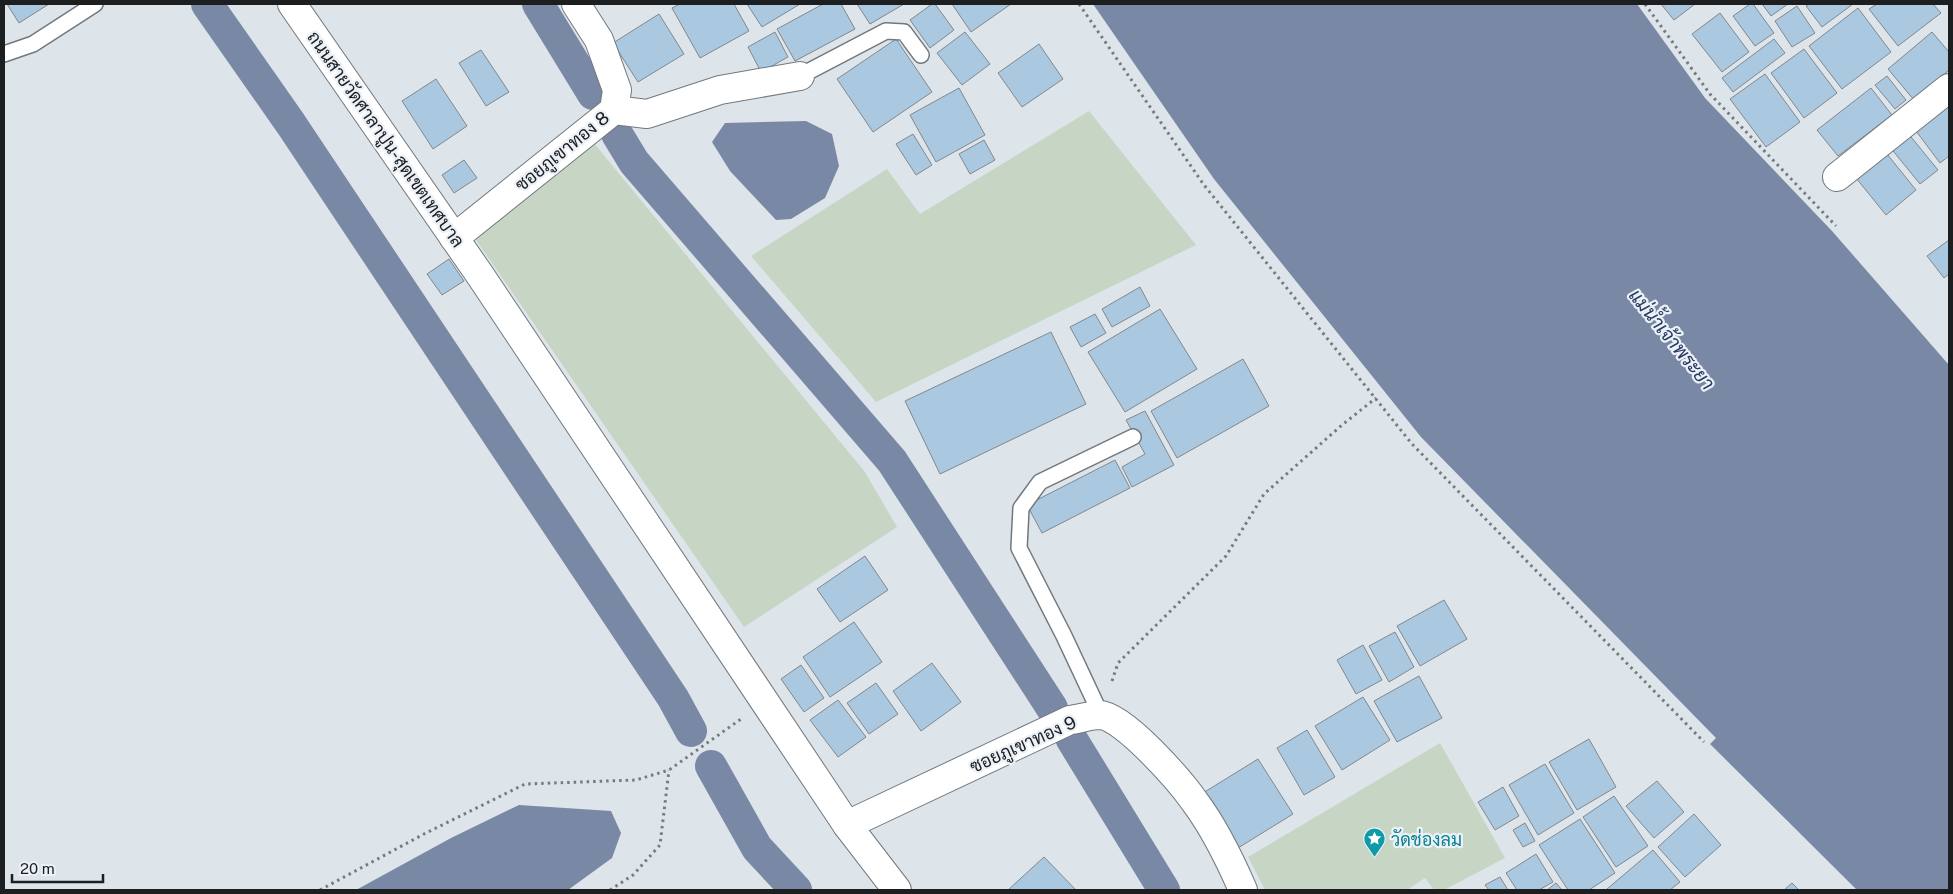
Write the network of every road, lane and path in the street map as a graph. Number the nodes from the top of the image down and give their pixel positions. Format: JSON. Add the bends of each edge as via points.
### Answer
{"nodes":[{"id":1,"x":95,"y":4,"type":"edge"},
{"id":2,"x":292,"y":4,"type":"edge"},
{"id":3,"x":576,"y":4,"type":"edge"},
{"id":4,"x":1079,"y":4,"type":"edge"},
{"id":5,"x":1645,"y":4,"type":"edge"},
{"id":6,"x":4,"y":54,"type":"edge"},
{"id":7,"x":921,"y":55,"type":"dead end"},
{"id":8,"x":800,"y":76,"type":"joint"},
{"id":9,"x":1949,"y":88,"type":"edge"},
{"id":10,"x":614,"y":110,"type":"junction"},
{"id":11,"x":1837,"y":177,"type":"dead end"},
{"id":12,"x":1836,"y":226,"type":"dead end"},
{"id":13,"x":454,"y":238,"type":"junction"},
{"id":14,"x":1376,"y":398,"type":"junction"},
{"id":15,"x":1133,"y":437,"type":"dead end"},
{"id":16,"x":764,"y":703,"type":"junction"},
{"id":17,"x":1101,"y":715,"type":"junction"},
{"id":18,"x":1704,"y":742,"type":"dead end"},
{"id":19,"x":669,"y":770,"type":"junction"},
{"id":20,"x":846,"y":825,"type":"junction"},
{"id":21,"x":320,"y":890,"type":"edge"},
{"id":22,"x":610,"y":890,"type":"edge"},
{"id":23,"x":897,"y":890,"type":"edge"},
{"id":24,"x":1243,"y":890,"type":"edge"}],
"edges":[{"from":1,"to":6,"type":"lane","via":[[33,44]]},
{"from":2,"to":13,"type":"street","name":"ถนนสายวัดศาลาปูน-สุดเขตเทศบาล"},
{"from":3,"to":10,"type":"street","via":[[602,48],[617,90]]},
{"from":4,"to":14,"type":"path","via":[[1204,185]]},
{"from":5,"to":12,"type":"path","via":[[1710,94]]},
{"from":7,"to":8,"type":"lane","via":[[904,32],[886,31]]},
{"from":8,"to":10,"type":"street","name":"ซอยภูเขาทอง 8","via":[[720,90],[647,114]]},
{"from":9,"to":11,"type":"street"},
{"from":10,"to":13,"type":"street","name":"ซอยภูเขาทอง 8"},
{"from":13,"to":16,"type":"street","name":"ถนนสายวัดศาลาปูน-สุดเขตเทศบาล"},
{"from":14,"to":17,"type":"path","via":[[1264,494],[1226,556],[1118,663]]},
{"from":14,"to":18,"type":"path","via":[[1412,444]]},
{"from":15,"to":17,"type":"lane","via":[[1040,482],[1021,508],[1019,548]]},
{"from":16,"to":19,"type":"path"},
{"from":16,"to":20,"type":"street","name":"ถนนสายวัดศาลาปูน-สุดเขตเทศบาล"},
{"from":17,"to":20,"type":"street","name":"ซอยภูเขาทอง 9","via":[[1070,720]]},
{"from":17,"to":24,"type":"street","name":"ซอยภูเขาทอง 9","via":[[1121,724],[1142,743],[1196,802]]},
{"from":19,"to":21,"type":"path","via":[[636,780],[525,784]]},
{"from":19,"to":22,"type":"path","via":[[660,845],[633,875]]},
{"from":20,"to":23,"type":"street","name":"ถนนสายวัดศาลาปูน-สุดเขตเทศบาล"}]}
